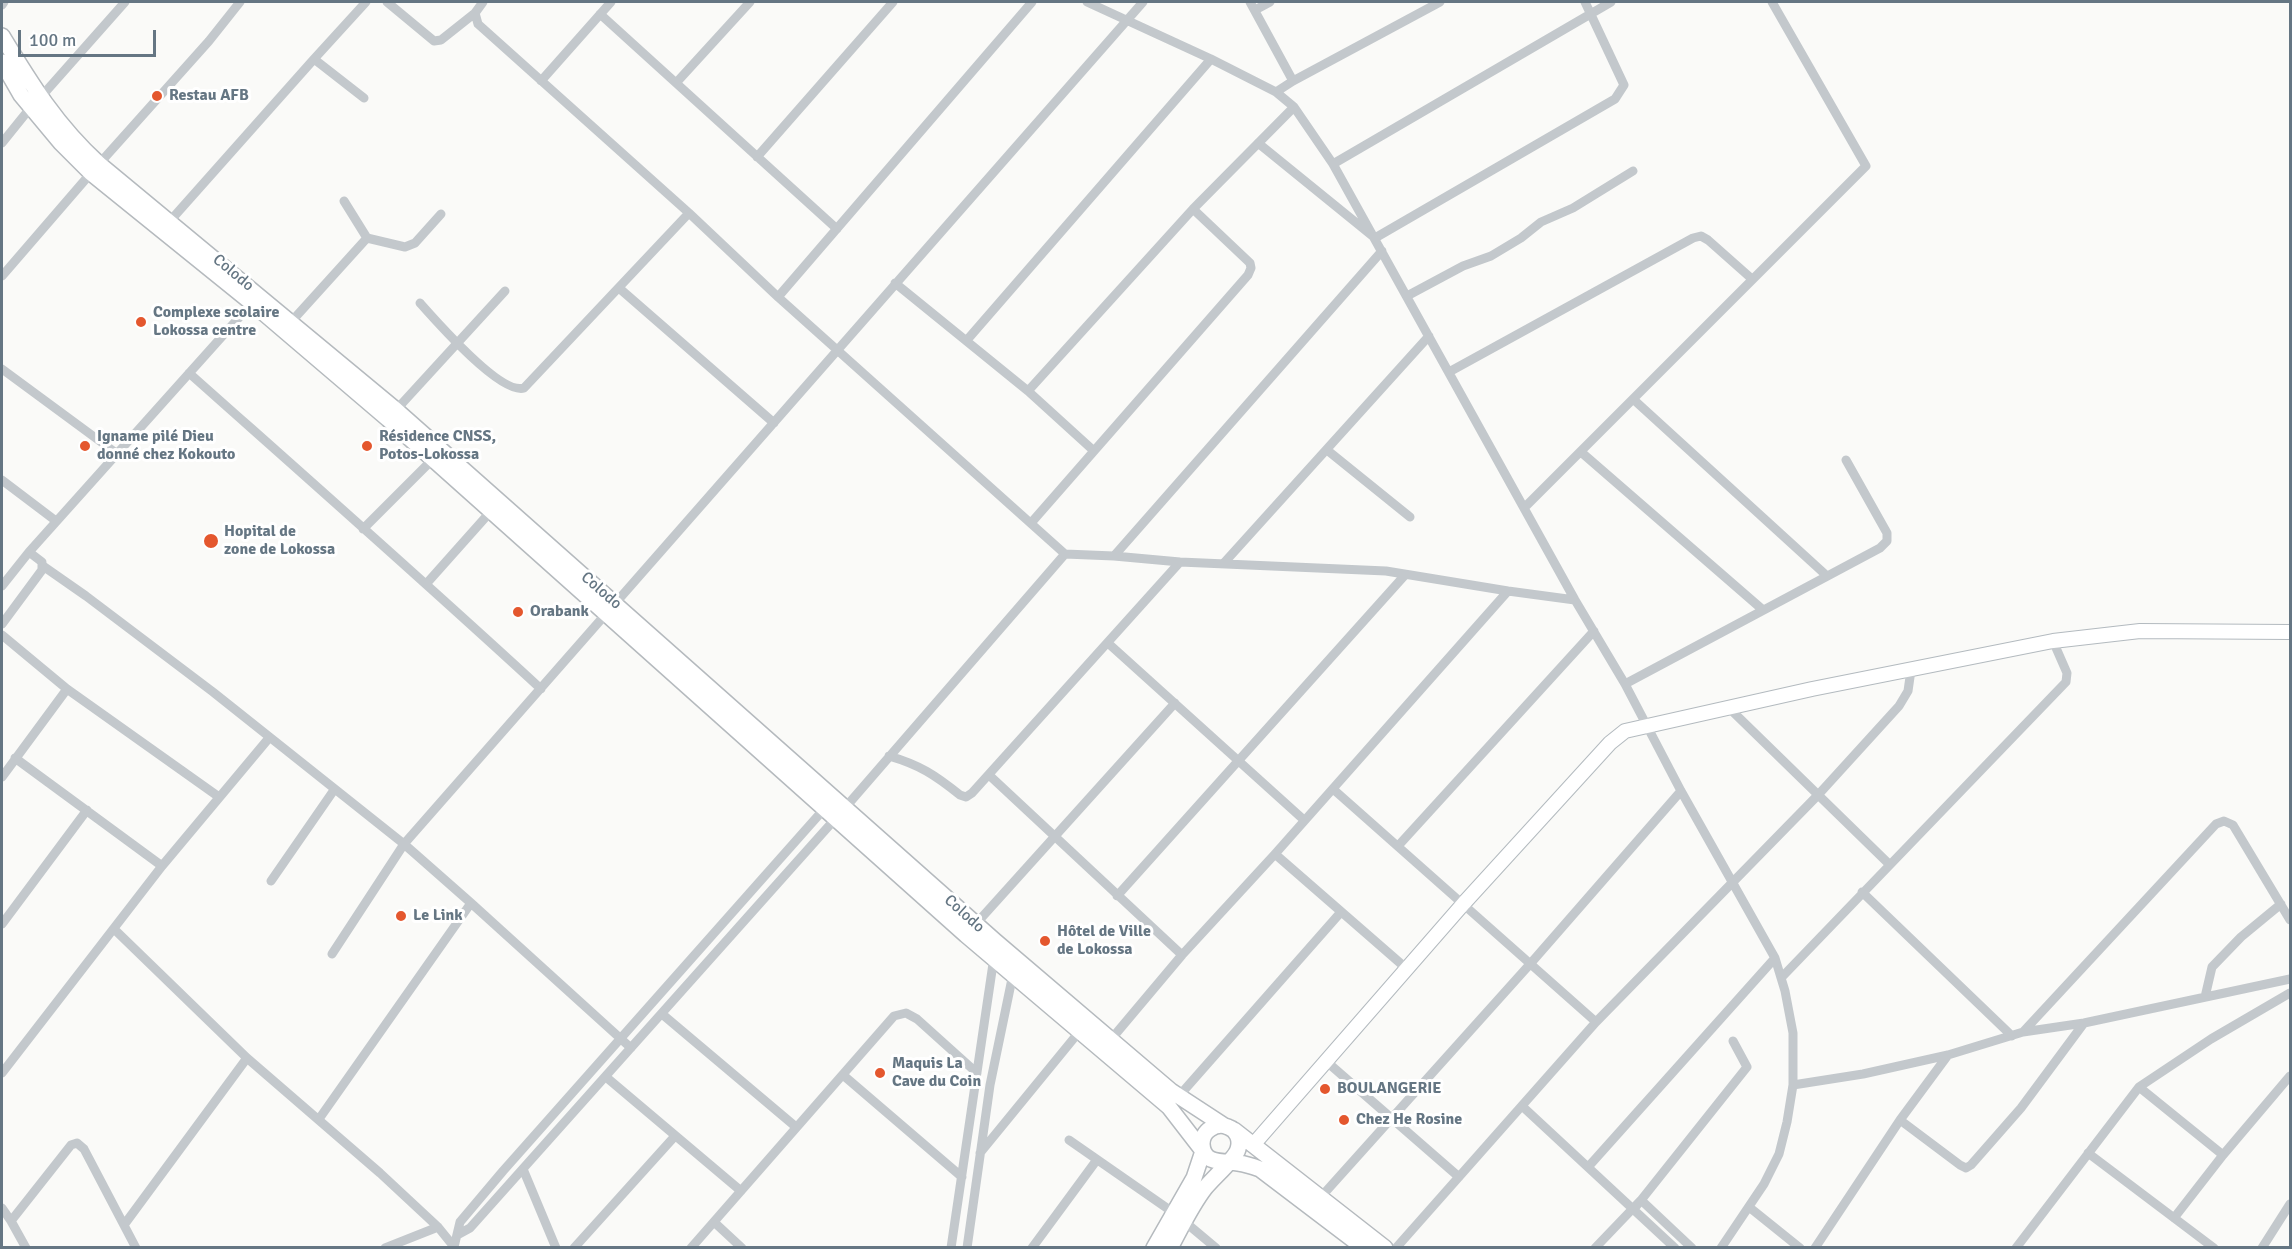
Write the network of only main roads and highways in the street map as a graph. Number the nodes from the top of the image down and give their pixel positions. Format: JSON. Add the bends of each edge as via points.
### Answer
{"nodes":[{"id":1,"x":2,"y":36,"type":"edge"},
{"id":2,"x":2,"y":62,"type":"edge"},
{"id":3,"x":35,"y":103,"type":"junction"},
{"id":4,"x":95,"y":169,"type":"junction"},
{"id":5,"x":612,"y":609,"type":"junction"},
{"id":6,"x":2290,"y":632,"type":"edge"},
{"id":7,"x":971,"y":929,"type":"junction"},
{"id":8,"x":1107,"y":1044,"type":"junction"},
{"id":9,"x":1228,"y":1127,"type":"junction"},
{"id":10,"x":1253,"y":1145,"type":"junction"},
{"id":11,"x":1203,"y":1151,"type":"junction"},
{"id":12,"x":1228,"y":1161,"type":"junction"},
{"id":13,"x":1179,"y":1217,"type":"junction"},
{"id":14,"x":1154,"y":1248,"type":"edge"},
{"id":15,"x":1170,"y":1248,"type":"edge"},
{"id":16,"x":1364,"y":1248,"type":"edge"},
{"id":17,"x":1385,"y":1248,"type":"edge"}],
"edges":[{"from":1,"to":3,"type":"main road","name":"Colodo"},
{"from":2,"to":3,"type":"main road","name":"Colodo"},
{"from":3,"to":4,"type":"main road","name":"Colodo","via":[[64,129]]},
{"from":4,"to":5,"type":"main road","name":"Colodo"},
{"from":4,"to":5,"type":"main road","name":"Colodo","via":[[170,221],[396,410]]},
{"from":5,"to":7,"type":"main road","name":"Colodo","via":[[835,812]]},
{"from":6,"to":10,"type":"main road","via":[[2140,631],[2053,641],[1625,731],[1464,903]]},
{"from":7,"to":8,"type":"main road","name":"Colodo"},
{"from":7,"to":8,"type":"main road","name":"Colodo","via":[[994,957],[1079,1032]]},
{"from":8,"to":9,"type":"main road","name":"Colodo"},
{"from":8,"to":11,"type":"main road","name":"Colodo","via":[[1169,1107]]},
{"from":9,"to":10,"type":"main road","name":"Colodo"},
{"from":9,"to":11,"type":"main road","via":[[1214,1126],[1206,1132]]},
{"from":9,"to":12,"type":"main road","via":[[1238,1137],[1240,1146]]},
{"from":10,"to":17,"type":"main road","name":"Colodo"},
{"from":11,"to":12,"type":"main road","via":[[1218,1163]]},
{"from":11,"to":13,"type":"main road"},
{"from":12,"to":13,"type":"main road"},
{"from":12,"to":16,"type":"main road","via":[[1260,1169]]},
{"from":13,"to":14,"type":"main road"},
{"from":13,"to":15,"type":"main road"}]}
